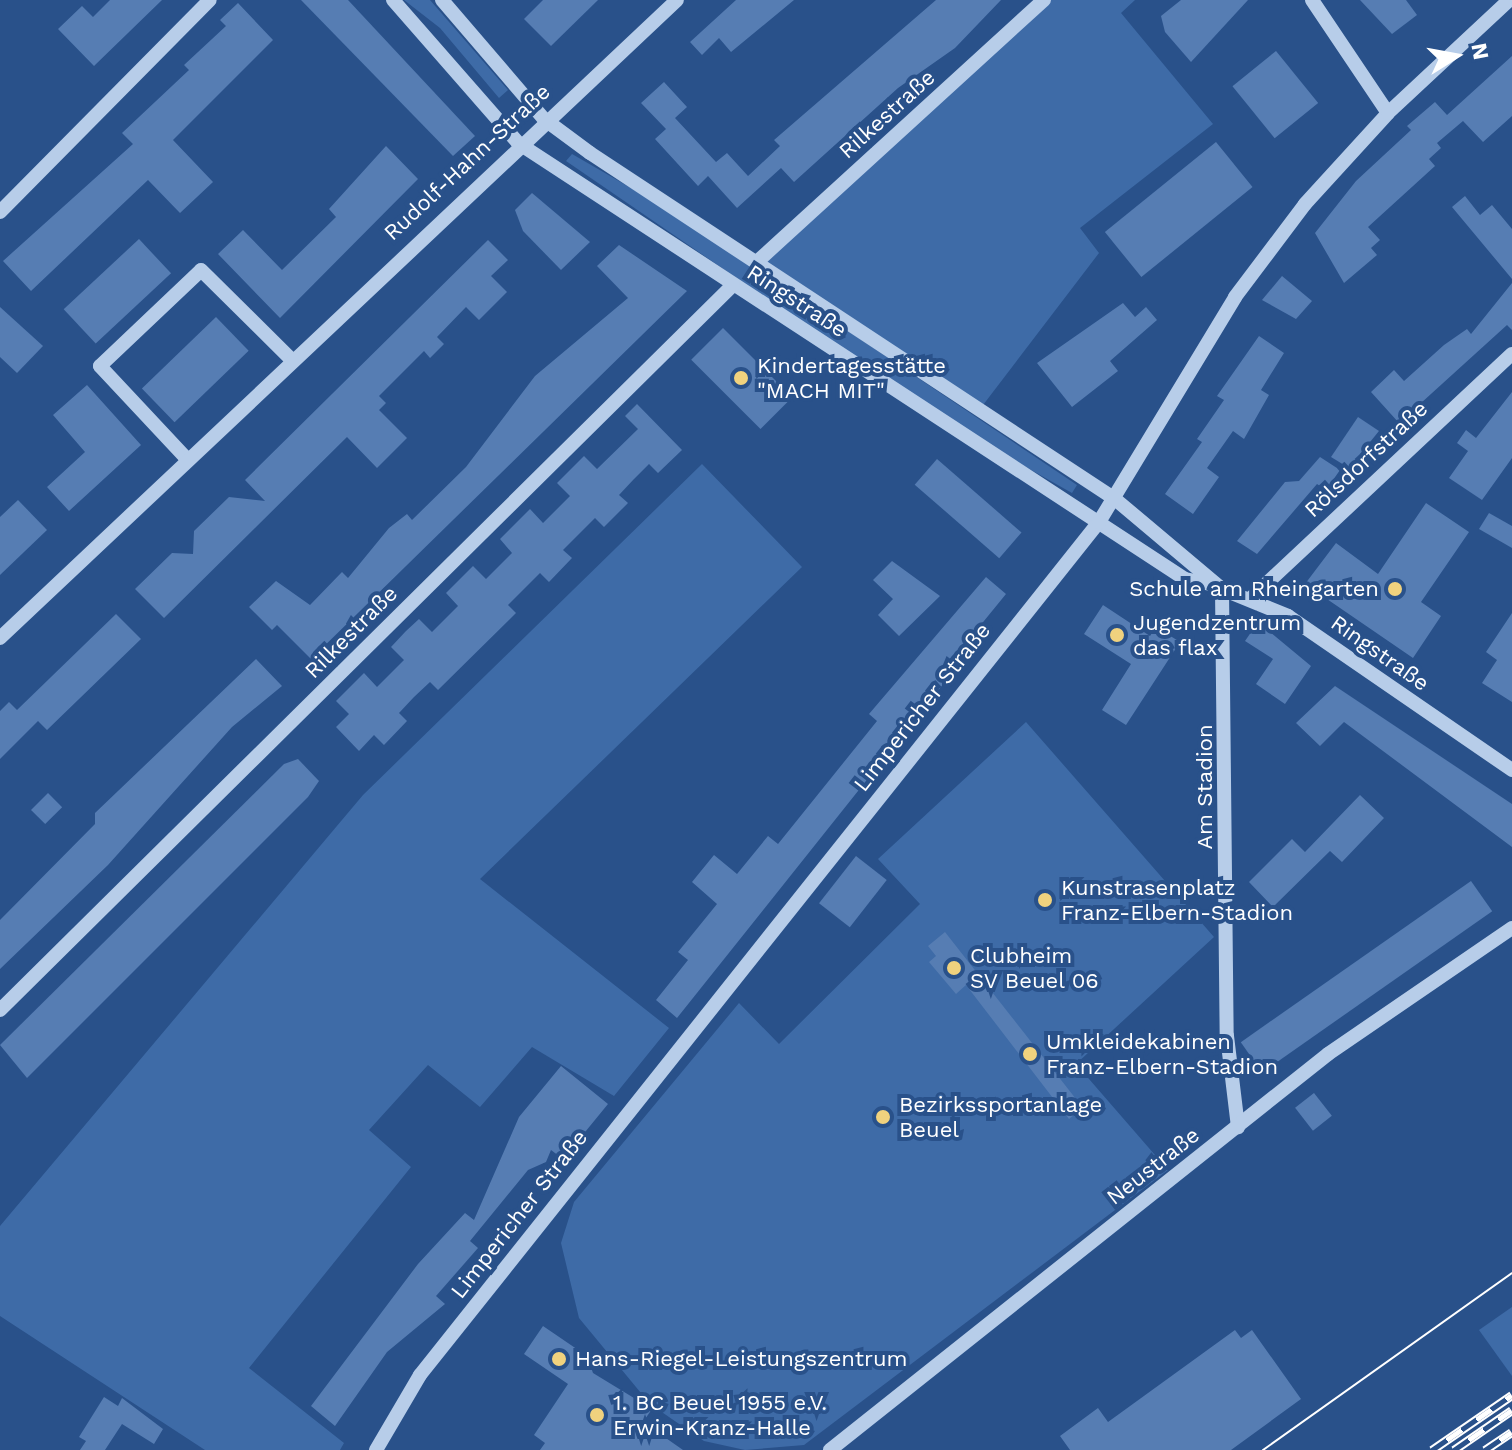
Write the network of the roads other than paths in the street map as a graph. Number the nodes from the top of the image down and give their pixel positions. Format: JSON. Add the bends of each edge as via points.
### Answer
{"nodes":[{"id":1,"x":210,"y":0,"type":"edge"},
{"id":2,"x":393,"y":0,"type":"edge"},
{"id":3,"x":442,"y":0,"type":"edge"},
{"id":4,"x":677,"y":0,"type":"edge"},
{"id":5,"x":1044,"y":0,"type":"edge"},
{"id":6,"x":1312,"y":0,"type":"edge"},
{"id":7,"x":1509,"y":0,"type":"edge"},
{"id":8,"x":1388,"y":113,"type":"junction"},
{"id":9,"x":544,"y":119,"type":"junction"},
{"id":10,"x":518,"y":143,"type":"junction"},
{"id":11,"x":0,"y":212,"type":"edge"},
{"id":12,"x":759,"y":260,"type":"junction"},
{"id":13,"x":733,"y":285,"type":"junction"},
{"id":14,"x":1512,"y":354,"type":"edge"},
{"id":15,"x":290,"y":358,"type":"junction"},
{"id":16,"x":186,"y":458,"type":"junction"},
{"id":17,"x":1115,"y":499,"type":"junction"},
{"id":18,"x":1099,"y":522,"type":"junction"},
{"id":19,"x":1219,"y":587,"type":"junction"},
{"id":20,"x":1251,"y":598,"type":"junction"},
{"id":21,"x":0,"y":638,"type":"edge"},
{"id":22,"x":1512,"y":770,"type":"edge"},
{"id":23,"x":1512,"y":928,"type":"edge"},
{"id":24,"x":0,"y":1010,"type":"edge"},
{"id":25,"x":1238,"y":1127,"type":"junction"},
{"id":26,"x":376,"y":1450,"type":"edge"},
{"id":27,"x":830,"y":1450,"type":"edge"}],
"edges":[{"from":1,"to":11,"type":"street"},
{"from":2,"to":10,"type":"street","name":"Ringstraße"},
{"from":3,"to":9,"type":"street","name":"Ringstraße"},
{"from":4,"to":9,"type":"street","name":"Rudolf-Hahn-Straße"},
{"from":5,"to":12,"type":"street","name":"Rilkestraße"},
{"from":6,"to":8,"type":"street"},
{"from":7,"to":8,"type":"street","name":"Limpericher Straße"},
{"from":8,"to":17,"type":"street","name":"Limpericher Straße","via":[[1305,204],[1235,297]]},
{"from":9,"to":10,"type":"street","name":"Rudolf-Hahn-Straße"},
{"from":9,"to":12,"type":"street","name":"Ringstraße"},
{"from":10,"to":13,"type":"street","name":"Ringstraße"},
{"from":10,"to":15,"type":"street","name":"Rudolf-Hahn-Straße"},
{"from":12,"to":17,"type":"street","name":"Ringstraße"},
{"from":13,"to":18,"type":"street","name":"Ringstraße"},
{"from":13,"to":24,"type":"street","name":"Rilkestraße"},
{"from":14,"to":20,"type":"street","name":"Rölsdorfstraße"},
{"from":15,"to":16,"type":"street","name":"Rudolf-Hahn-Straße"},
{"from":15,"to":16,"type":"street","via":[[201,270],[100,366]]},
{"from":16,"to":21,"type":"street","name":"Rudolf-Hahn-Straße"},
{"from":17,"to":18,"type":"street","name":"Limpericher Straße"},
{"from":17,"to":19,"type":"street","name":"Ringstraße"},
{"from":18,"to":19,"type":"street","name":"Ringstraße","via":[[1185,579]]},
{"from":18,"to":26,"type":"street","name":"Limpericher Straße","via":[[420,1375]]},
{"from":19,"to":20,"type":"street","name":"Ringstraße"},
{"from":19,"to":25,"type":"street","name":"Am Stadion","via":[[1227,1036]]},
{"from":20,"to":22,"type":"street","name":"Ringstraße"},
{"from":23,"to":25,"type":"street","name":"Neustraße","via":[[1328,1054]]},
{"from":25,"to":27,"type":"street","name":"Neustraße"}]}
